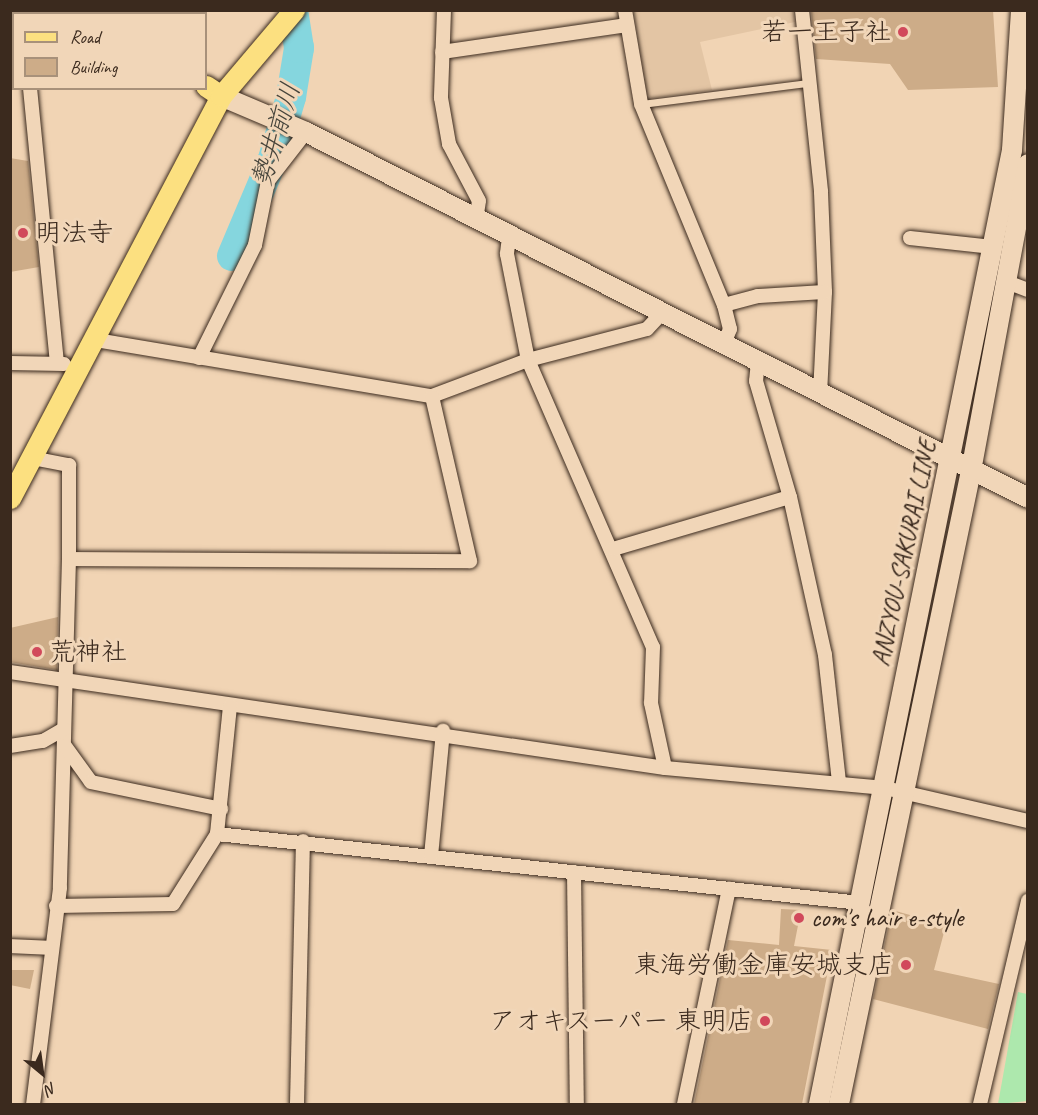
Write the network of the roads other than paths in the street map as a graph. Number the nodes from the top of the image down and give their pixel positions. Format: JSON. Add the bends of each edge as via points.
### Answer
{"nodes":[{"id":1,"x":294,"y":10,"type":"edge"},
{"id":2,"x":444,"y":10,"type":"edge"},
{"id":3,"x":626,"y":10,"type":"edge"},
{"id":4,"x":802,"y":10,"type":"edge"},
{"id":5,"x":1021,"y":10,"type":"edge"},
{"id":6,"x":627,"y":25,"type":"junction"},
{"id":7,"x":442,"y":52,"type":"junction"},
{"id":8,"x":807,"y":83,"type":"junction"},
{"id":9,"x":30,"y":90,"type":"edge"},
{"id":10,"x":213,"y":91,"type":"edge"},
{"id":11,"x":641,"y":104,"type":"junction"},
{"id":12,"x":306,"y":132,"type":"junction"},
{"id":13,"x":1028,"y":164,"type":"edge"},
{"id":14,"x":476,"y":219,"type":"junction"},
{"id":15,"x":509,"y":237,"type":"junction"},
{"id":16,"x":910,"y":238,"type":"dead end"},
{"id":17,"x":993,"y":247,"type":"junction"},
{"id":18,"x":1007,"y":282,"type":"junction"},
{"id":19,"x":1028,"y":291,"type":"edge"},
{"id":20,"x":825,"y":292,"type":"junction"},
{"id":21,"x":724,"y":305,"type":"junction"},
{"id":22,"x":661,"y":314,"type":"junction"},
{"id":23,"x":96,"y":340,"type":"junction"},
{"id":24,"x":724,"y":344,"type":"junction"},
{"id":25,"x":199,"y":358,"type":"junction"},
{"id":26,"x":528,"y":360,"type":"junction"},
{"id":27,"x":57,"y":362,"type":"junction"},
{"id":28,"x":758,"y":362,"type":"junction"},
{"id":29,"x":10,"y":363,"type":"edge"},
{"id":30,"x":80,"y":369,"type":"junction"},
{"id":31,"x":820,"y":395,"type":"junction"},
{"id":32,"x":432,"y":396,"type":"junction"},
{"id":33,"x":32,"y":458,"type":"junction"},
{"id":34,"x":950,"y":462,"type":"junction"},
{"id":35,"x":971,"y":471,"type":"junction"},
{"id":36,"x":790,"y":497,"type":"junction"},
{"id":37,"x":10,"y":498,"type":"edge"},
{"id":38,"x":1028,"y":498,"type":"edge"},
{"id":39,"x":614,"y":549,"type":"junction"},
{"id":40,"x":69,"y":559,"type":"junction"},
{"id":41,"x":10,"y":672,"type":"edge"},
{"id":42,"x":65,"y":683,"type":"junction"},
{"id":43,"x":230,"y":706,"type":"junction"},
{"id":44,"x":64,"y":729,"type":"junction"},
{"id":45,"x":443,"y":731,"type":"junction"},
{"id":46,"x":10,"y":746,"type":"edge"},
{"id":47,"x":65,"y":746,"type":"junction"},
{"id":48,"x":665,"y":768,"type":"junction"},
{"id":49,"x":839,"y":781,"type":"junction"},
{"id":50,"x":894,"y":790,"type":"junction"},
{"id":51,"x":221,"y":809,"type":"junction"},
{"id":52,"x":1028,"y":821,"type":"edge"},
{"id":53,"x":217,"y":834,"type":"junction"},
{"id":54,"x":303,"y":841,"type":"junction"},
{"id":55,"x":431,"y":856,"type":"junction"},
{"id":56,"x":574,"y":872,"type":"junction"},
{"id":57,"x":729,"y":889,"type":"junction"},
{"id":58,"x":1028,"y":901,"type":"edge"},
{"id":59,"x":861,"y":903,"type":"junction"},
{"id":60,"x":56,"y":906,"type":"junction"},
{"id":61,"x":10,"y":946,"type":"edge"},
{"id":62,"x":52,"y":948,"type":"junction"},
{"id":63,"x":33,"y":1104,"type":"edge"},
{"id":64,"x":297,"y":1104,"type":"edge"},
{"id":65,"x":577,"y":1104,"type":"edge"},
{"id":66,"x":684,"y":1104,"type":"edge"},
{"id":67,"x":819,"y":1104,"type":"edge"},
{"id":68,"x":839,"y":1104,"type":"edge"},
{"id":69,"x":980,"y":1104,"type":"edge"}],
"edges":[{"from":1,"to":10,"type":"main road"},
{"from":2,"to":7,"type":"street"},
{"from":3,"to":6,"type":"street"},
{"from":4,"to":8,"type":"street"},
{"from":5,"to":17,"type":"main road","name":"ANZYOU-SAKURAI LINE","via":[[1012,150]]},
{"from":6,"to":7,"type":"street"},
{"from":6,"to":11,"type":"street"},
{"from":7,"to":14,"type":"street","via":[[441,98],[449,144],[479,201]]},
{"from":8,"to":11,"type":"lane"},
{"from":8,"to":20,"type":"street","via":[[821,192]]},
{"from":9,"to":27,"type":"street"},
{"from":10,"to":12,"type":"main road"},
{"from":10,"to":23,"type":"main road"},
{"from":11,"to":21,"type":"street"},
{"from":12,"to":14,"type":"main road"},
{"from":12,"to":25,"type":"street","via":[[268,181],[255,245]]},
{"from":13,"to":18,"type":"main road","name":"ANZYOU-SAKURAI LINE"},
{"from":14,"to":15,"type":"main road"},
{"from":15,"to":22,"type":"main road"},
{"from":15,"to":26,"type":"street","via":[[507,254]]},
{"from":16,"to":17,"type":"street"},
{"from":17,"to":34,"type":"main road","name":"ANZYOU-SAKURAI LINE"},
{"from":18,"to":19,"type":"street"},
{"from":18,"to":35,"type":"main road","name":"ANZYOU-SAKURAI LINE"},
{"from":20,"to":21,"type":"street","via":[[758,296]]},
{"from":20,"to":31,"type":"street"},
{"from":21,"to":24,"type":"street","via":[[730,329]]},
{"from":22,"to":24,"type":"main road"},
{"from":22,"to":26,"type":"street","via":[[647,329]]},
{"from":23,"to":25,"type":"street"},
{"from":23,"to":30,"type":"main road"},
{"from":24,"to":28,"type":"main road"},
{"from":25,"to":32,"type":"street"},
{"from":26,"to":32,"type":"street"},
{"from":26,"to":39,"type":"street"},
{"from":27,"to":29,"type":"street"},
{"from":27,"to":30,"type":"street"},
{"from":28,"to":31,"type":"main road"},
{"from":28,"to":36,"type":"street","via":[[756,381]]},
{"from":30,"to":33,"type":"main road"},
{"from":31,"to":34,"type":"main road"},
{"from":32,"to":40,"type":"street","via":[[470,561]]},
{"from":33,"to":37,"type":"main road"},
{"from":33,"to":40,"type":"street","via":[[69,465]]},
{"from":34,"to":35,"type":"main road"},
{"from":34,"to":50,"type":"main road","name":"ANZYOU-SAKURAI LINE"},
{"from":35,"to":38,"type":"main road"},
{"from":35,"to":50,"type":"main road","name":"ANZYOU-SAKURAI LINE"},
{"from":36,"to":39,"type":"street"},
{"from":36,"to":49,"type":"street","via":[[825,654]]},
{"from":39,"to":48,"type":"street","via":[[653,647],[651,703]]},
{"from":40,"to":42,"type":"street"},
{"from":41,"to":42,"type":"street"},
{"from":42,"to":43,"type":"street"},
{"from":42,"to":44,"type":"street"},
{"from":43,"to":45,"type":"street"},
{"from":43,"to":51,"type":"street"},
{"from":44,"to":46,"type":"street","via":[[43,741]]},
{"from":44,"to":47,"type":"street"},
{"from":45,"to":48,"type":"street"},
{"from":45,"to":55,"type":"street"},
{"from":47,"to":51,"type":"street","via":[[91,782]]},
{"from":47,"to":60,"type":"street"},
{"from":48,"to":49,"type":"street"},
{"from":49,"to":50,"type":"street"},
{"from":50,"to":52,"type":"street"},
{"from":50,"to":59,"type":"main road","name":"ANZYOU-SAKURAI LINE"},
{"from":50,"to":68,"type":"main road","name":"ANZYOU-SAKURAI LINE"},
{"from":51,"to":53,"type":"street"},
{"from":53,"to":54,"type":"street"},
{"from":53,"to":60,"type":"street","via":[[173,904]]},
{"from":54,"to":55,"type":"street"},
{"from":54,"to":64,"type":"street"},
{"from":55,"to":56,"type":"street"},
{"from":56,"to":57,"type":"street"},
{"from":56,"to":65,"type":"street"},
{"from":57,"to":59,"type":"street"},
{"from":57,"to":66,"type":"street"},
{"from":58,"to":69,"type":"street"},
{"from":59,"to":67,"type":"main road","name":"ANZYOU-SAKURAI LINE"},
{"from":60,"to":62,"type":"street"},
{"from":61,"to":62,"type":"street"},
{"from":62,"to":63,"type":"street"}]}
